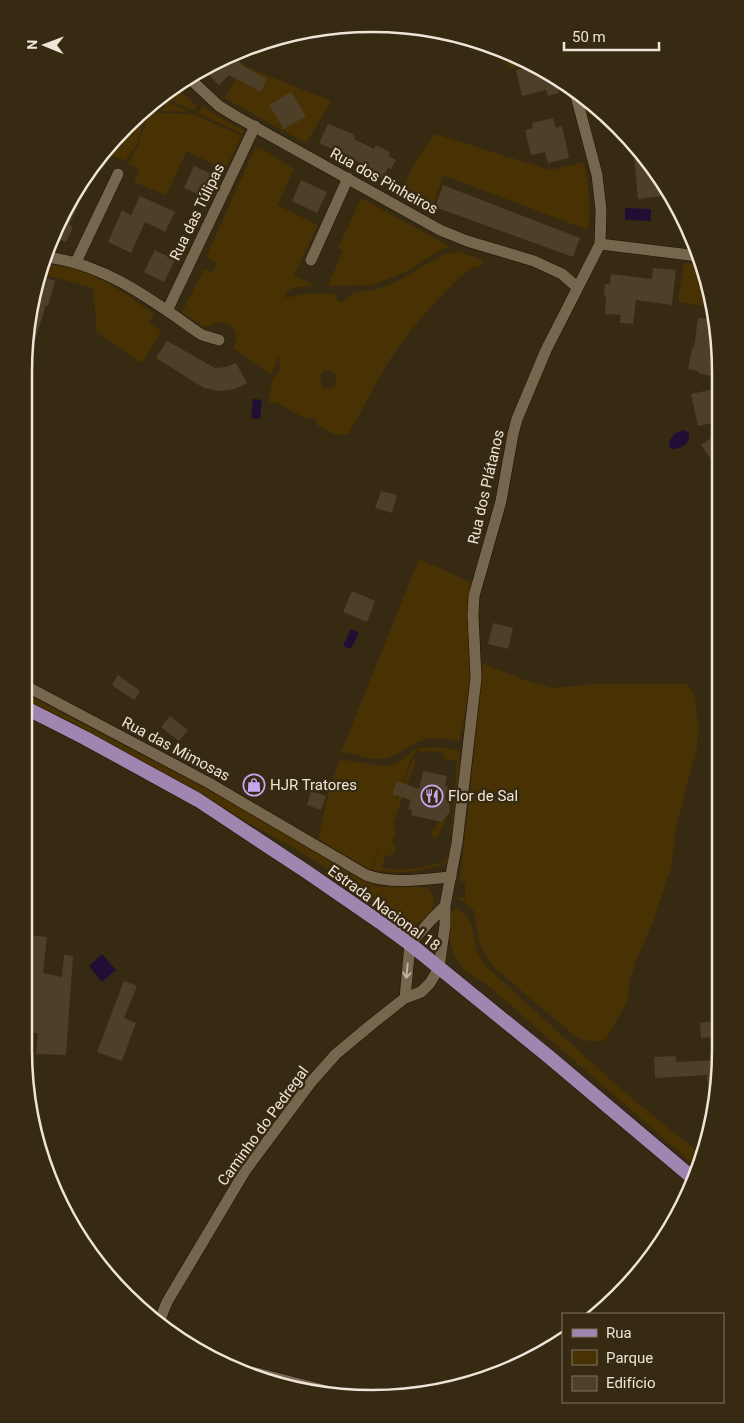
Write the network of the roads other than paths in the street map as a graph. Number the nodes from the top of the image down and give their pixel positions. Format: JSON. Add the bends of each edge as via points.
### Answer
{"nodes":[{"id":1,"x":194,"y":83,"type":"edge"},
{"id":2,"x":578,"y":102,"type":"edge"},
{"id":3,"x":255,"y":126,"type":"junction"},
{"id":4,"x":118,"y":174,"type":"dead end"},
{"id":5,"x":348,"y":178,"type":"junction"},
{"id":6,"x":600,"y":244,"type":"junction"},
{"id":7,"x":690,"y":255,"type":"edge"},
{"id":8,"x":53,"y":258,"type":"edge"},
{"id":9,"x":311,"y":260,"type":"dead end"},
{"id":10,"x":76,"y":262,"type":"junction"},
{"id":11,"x":577,"y":287,"type":"junction"},
{"id":12,"x":166,"y":311,"type":"junction"},
{"id":13,"x":219,"y":340,"type":"dead end"},
{"id":14,"x":32,"y":689,"type":"edge"},
{"id":15,"x":32,"y":711,"type":"edge"},
{"id":16,"x":451,"y":877,"type":"junction"},
{"id":17,"x":445,"y":906,"type":"junction"},
{"id":18,"x":410,"y":944,"type":"junction"},
{"id":19,"x":439,"y":968,"type":"junction"},
{"id":20,"x":405,"y":998,"type":"junction"},
{"id":21,"x":688,"y":1174,"type":"edge"},
{"id":22,"x":161,"y":1317,"type":"edge"}],
"edges":[{"from":1,"to":3,"type":"street","name":"Rua dos Pinheiros","via":[[219,106]]},
{"from":2,"to":6,"type":"street","name":"Rua dos Plátanos","via":[[597,174]]},
{"from":3,"to":5,"type":"street","name":"Rua dos Pinheiros"},
{"from":3,"to":12,"type":"street","name":"Rua das Túlipas"},
{"from":4,"to":10,"type":"street"},
{"from":5,"to":9,"type":"street"},
{"from":5,"to":11,"type":"street","name":"Rua dos Pinheiros","via":[[440,230],[534,261],[562,274]]},
{"from":6,"to":7,"type":"street"},
{"from":6,"to":11,"type":"street","name":"Rua dos Plátanos"},
{"from":8,"to":10,"type":"street"},
{"from":10,"to":12,"type":"street","via":[[110,275]]},
{"from":11,"to":16,"type":"street","name":"Rua dos Plátanos","via":[[517,419],[501,501],[474,596],[476,678]]},
{"from":12,"to":13,"type":"street","via":[[202,335]]},
{"from":14,"to":16,"type":"street","name":"Rua das Mimosas","via":[[209,783],[366,875],[391,880]]},
{"from":15,"to":18,"type":"main road","name":"Estrada Nacional 18","via":[[198,800]]},
{"from":16,"to":17,"type":"street","name":"Rua dos Plátanos"},
{"from":17,"to":18,"type":"street"},
{"from":17,"to":19,"type":"street","name":"Rua dos Plátanos"},
{"from":18,"to":19,"type":"main road","name":"Estrada Nacional 18"},
{"from":18,"to":20,"type":"street","one_way":true},
{"from":19,"to":20,"type":"street","name":"Caminho do Pedregal","via":[[421,992]]},
{"from":19,"to":21,"type":"main road","name":"Estrada Nacional 18"},
{"from":20,"to":22,"type":"street","name":"Caminho do Pedregal","via":[[336,1054],[312,1081],[245,1171]]}]}
